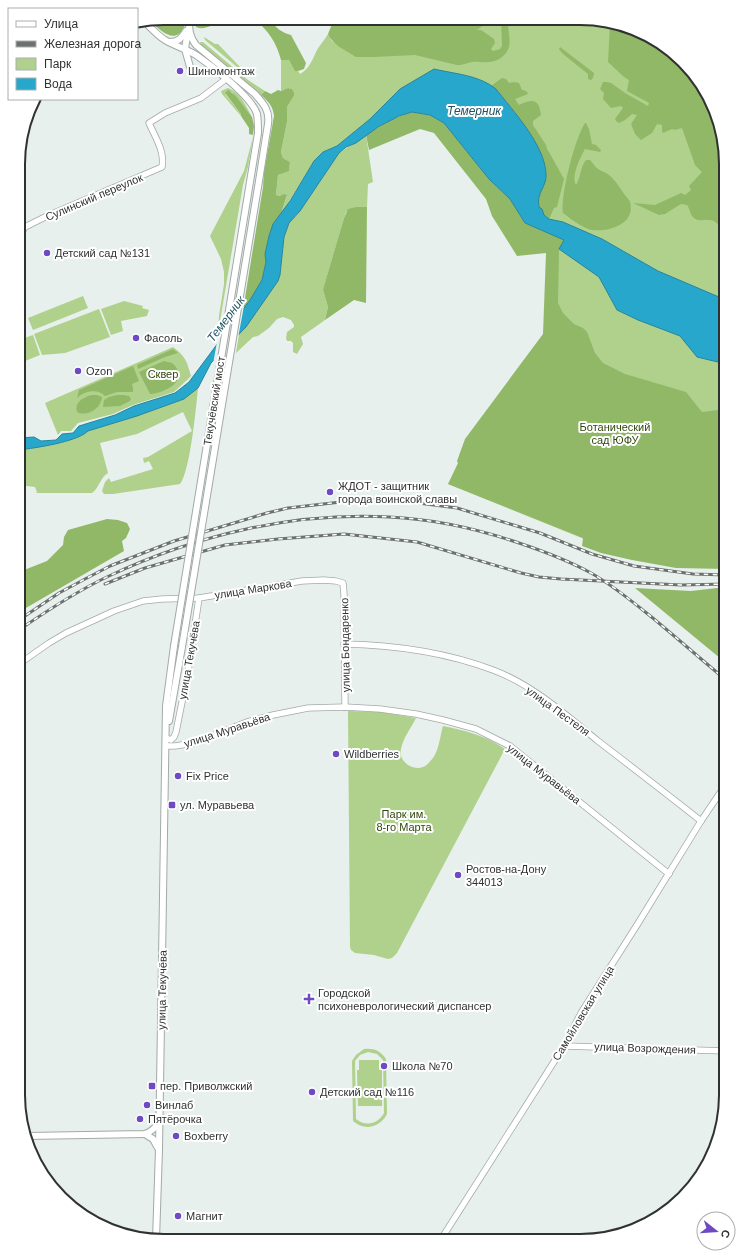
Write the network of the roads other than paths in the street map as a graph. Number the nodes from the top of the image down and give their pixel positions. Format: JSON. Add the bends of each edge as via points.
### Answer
{"nodes":[{"id":1,"x":150,"y":26,"type":"edge"},
{"id":2,"x":189,"y":27,"type":"junction"},
{"id":3,"x":167,"y":41,"type":"junction"},
{"id":4,"x":185,"y":49,"type":"junction"},
{"id":5,"x":199,"y":49,"type":"junction"},
{"id":6,"x":192,"y":53,"type":"junction"},
{"id":7,"x":226,"y":79,"type":"junction"},
{"id":8,"x":25,"y":228,"type":"edge"},
{"id":9,"x":343,"y":583,"type":"joint"},
{"id":10,"x":199,"y":598,"type":"junction"},
{"id":11,"x":344,"y":644,"type":"junction"},
{"id":12,"x":25,"y":660,"type":"edge"},
{"id":13,"x":345,"y":707,"type":"junction"},
{"id":14,"x":166,"y":741,"type":"junction"},
{"id":15,"x":719,"y":794,"type":"edge"},
{"id":16,"x":701,"y":821,"type":"junction"},
{"id":17,"x":669,"y":874,"type":"junction"},
{"id":18,"x":564,"y":1046,"type":"junction"},
{"id":19,"x":719,"y":1051,"type":"edge"},
{"id":20,"x":159,"y":1123,"type":"junction"},
{"id":21,"x":145,"y":1134,"type":"junction"},
{"id":22,"x":31,"y":1136,"type":"edge"},
{"id":23,"x":159,"y":1149,"type":"junction"},
{"id":24,"x":156,"y":1234,"type":"edge"},
{"id":25,"x":444,"y":1234,"type":"edge"}],
"edges":[{"from":1,"to":3,"type":"main road","name":"Текучёвский мост"},
{"from":2,"to":3,"type":"main road","via":[[179,40]]},
{"from":2,"to":4,"type":"main road"},
{"from":2,"to":5,"type":"main road","via":[[192,41]]},
{"from":3,"to":4,"type":"main road","name":"Текучёвский мост"},
{"from":4,"to":6,"type":"main road","name":"Текучёвский мост"},
{"from":4,"to":6,"type":"main road","via":[[190,67]]},
{"from":5,"to":6,"type":"main road"},
{"from":5,"to":14,"type":"main road","name":"Текучёвский мост","bridge":true,"via":[[255,94],[267,109],[269,116]]},
{"from":6,"to":7,"type":"main road","name":"Текучёвский мост"},
{"from":7,"to":8,"type":"street","name":"Сулинский переулок","via":[[201,98],[165,113],[149,123],[163,154],[162,167],[47,216]]},
{"from":7,"to":14,"type":"main road","name":"Текучёвский мост","bridge":true,"via":[[254,108],[258,133],[174,646],[166,706]]},
{"from":9,"to":10,"type":"street","name":"улица Маркова","via":[[324,580],[302,581]]},
{"from":9,"to":11,"type":"street","name":"улица Бондаренко"},
{"from":10,"to":12,"type":"street","name":"улица Маркова","via":[[143,601],[125,606],[66,633]]},
{"from":10,"to":14,"type":"street","name":"улица Текучёва","via":[[176,732],[171,740]]},
{"from":11,"to":13,"type":"street","name":"улица Бондаренко"},
{"from":11,"to":16,"type":"street","name":"улица Пестеля","via":[[419,650],[494,670],[539,695]]},
{"from":13,"to":14,"type":"street","name":"улица Муравьёва","via":[[308,708],[273,715],[247,722],[194,743],[174,746]]},
{"from":13,"to":17,"type":"street","name":"улица Муравьёва","via":[[392,710],[443,720],[476,729],[510,746]]},
{"from":14,"to":20,"type":"main road","name":"улица Текучёва"},
{"from":15,"to":16,"type":"street","name":"Самойловская улица"},
{"from":16,"to":17,"type":"street","name":"Самойловская улица"},
{"from":17,"to":18,"type":"street","name":"Самойловская улица","via":[[581,1013]]},
{"from":18,"to":19,"type":"street","name":"улица Возрождения"},
{"from":18,"to":25,"type":"street","name":"Самойловская улица"},
{"from":20,"to":21,"type":"main road"},
{"from":20,"to":23,"type":"main road","name":"улица Текучёва"},
{"from":21,"to":22,"type":"main road"},
{"from":21,"to":23,"type":"main road","via":[[153,1139]]},
{"from":23,"to":24,"type":"main road","name":"улица Текучёва"}]}
